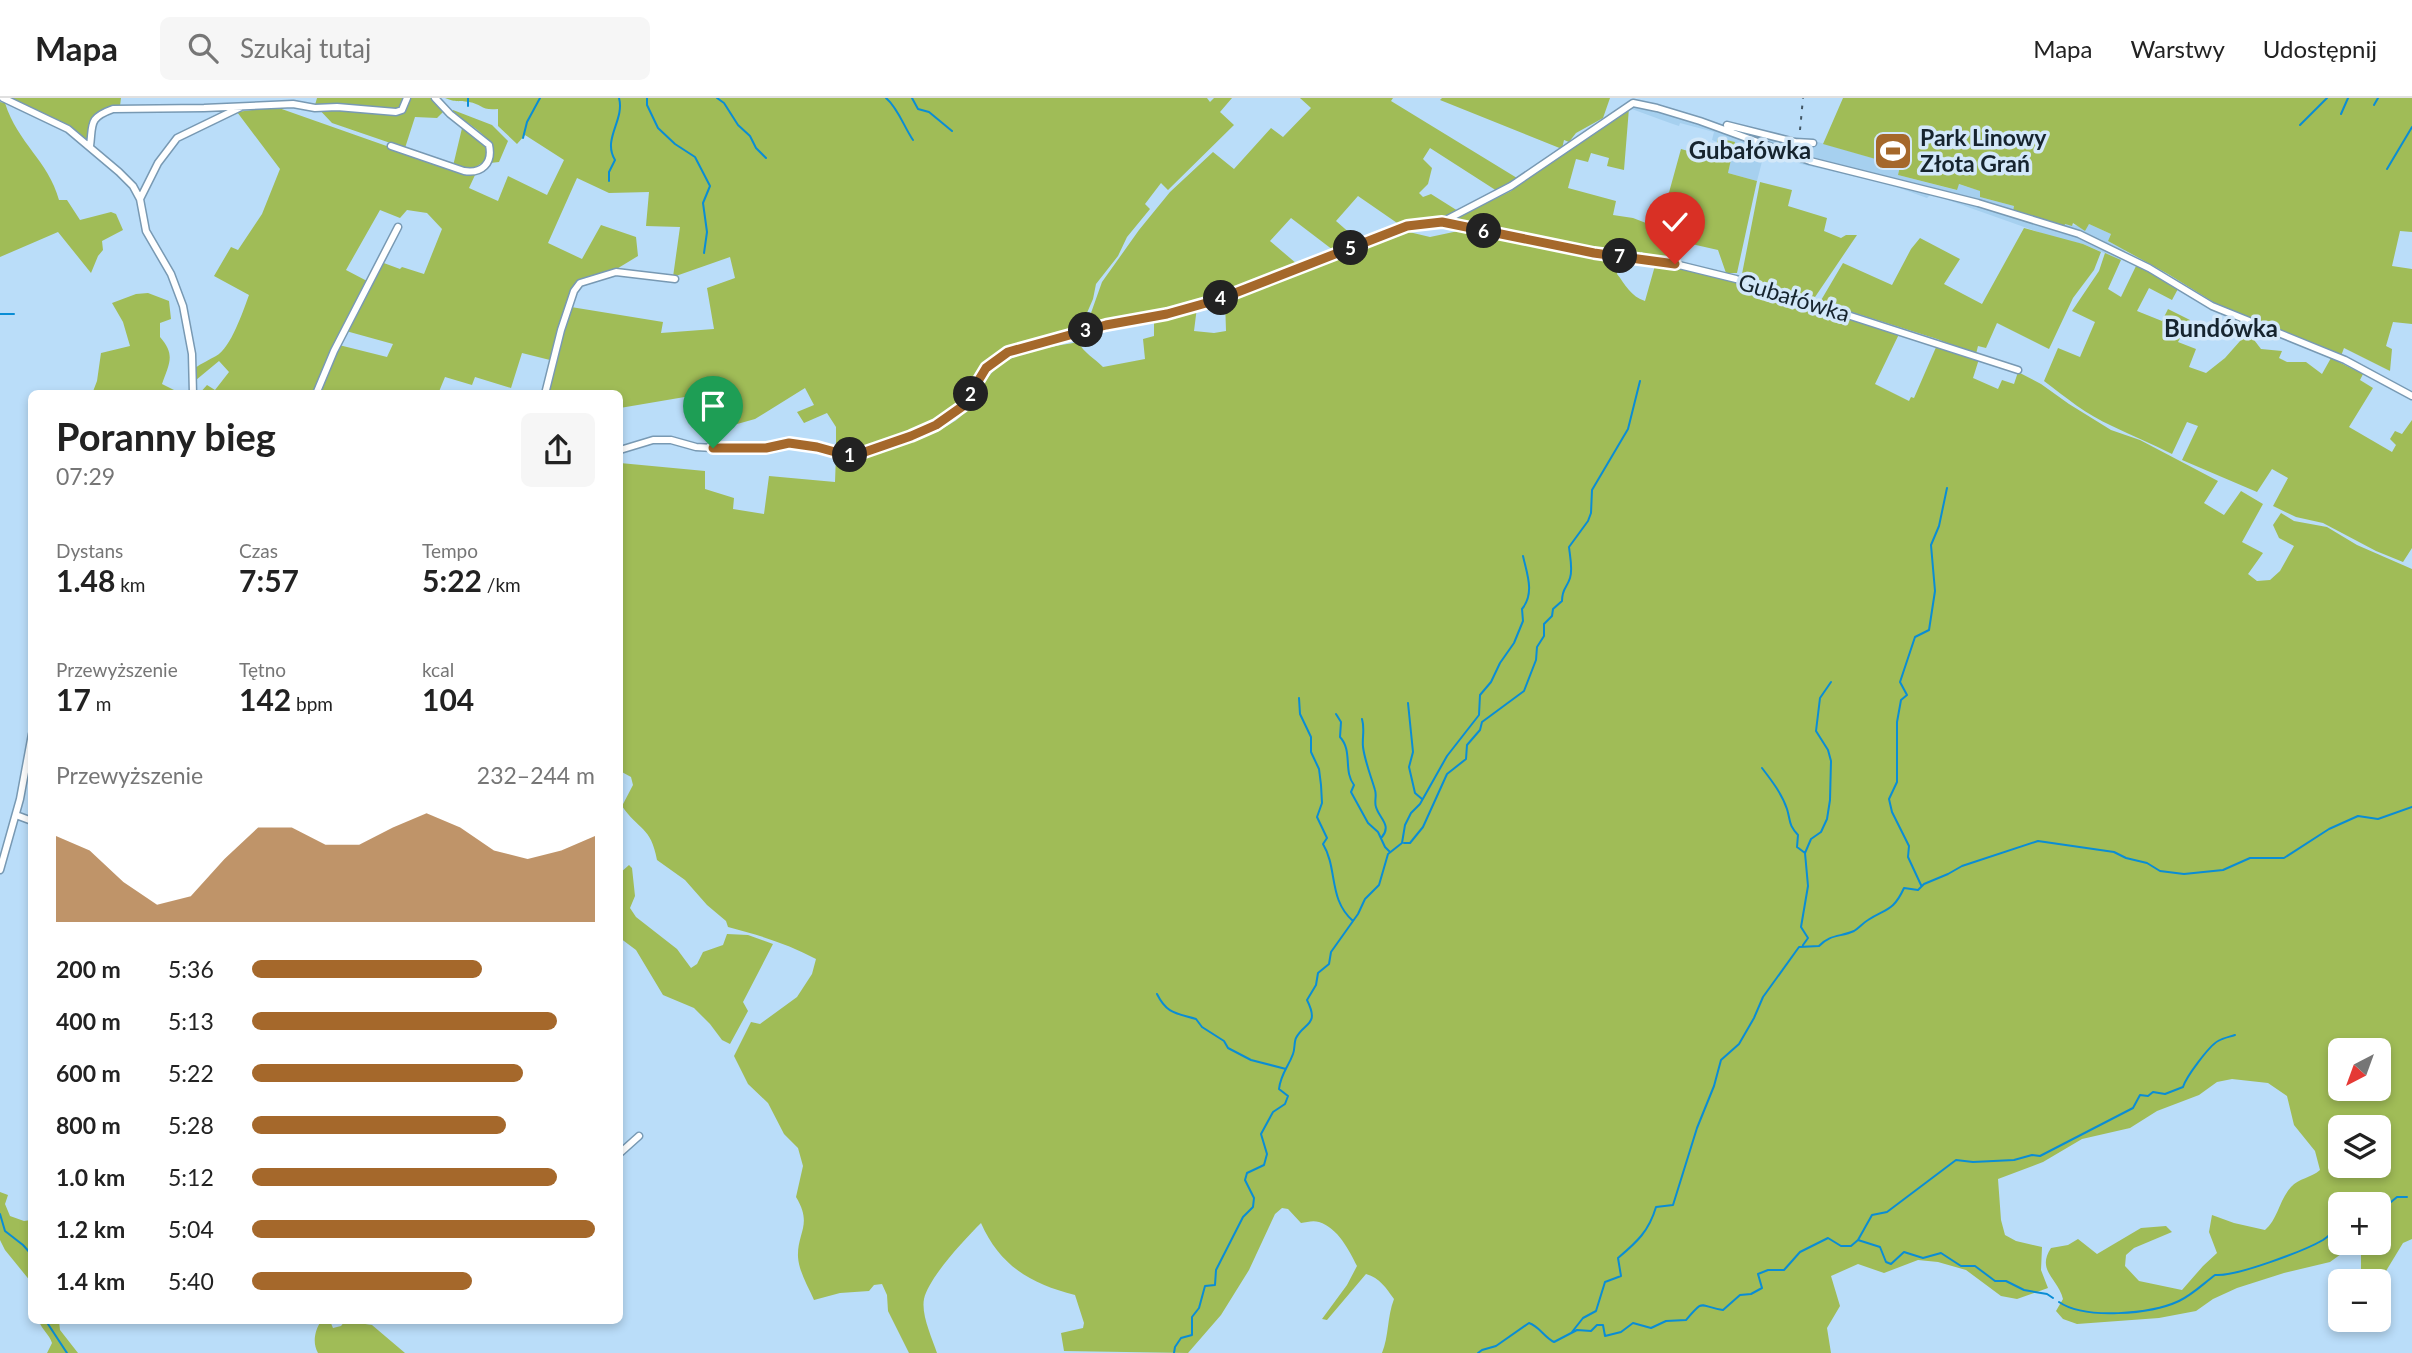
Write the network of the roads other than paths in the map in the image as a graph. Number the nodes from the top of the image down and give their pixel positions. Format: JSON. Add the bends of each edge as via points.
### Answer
{"nodes":[{"id":1,"x":3,"y":98,"type":"edge"},
{"id":2,"x":407,"y":98,"type":"edge"},
{"id":3,"x":435,"y":98,"type":"edge"},
{"id":4,"x":242,"y":107,"type":"junction"},
{"id":5,"x":1727,"y":125,"type":"dead end"},
{"id":6,"x":1813,"y":143,"type":"dead end"},
{"id":7,"x":90,"y":146,"type":"junction"},
{"id":8,"x":391,"y":146,"type":"dead end"},
{"id":9,"x":140,"y":199,"type":"junction"},
{"id":10,"x":1442,"y":222,"type":"junction"},
{"id":11,"x":398,"y":227,"type":"dead end"},
{"id":12,"x":675,"y":279,"type":"dead end"},
{"id":13,"x":2018,"y":370,"type":"dead end"},
{"id":14,"x":193,"y":390,"type":"edge"},
{"id":15,"x":318,"y":390,"type":"edge"},
{"id":16,"x":546,"y":390,"type":"edge"},
{"id":17,"x":2412,"y":396,"type":"edge"},
{"id":18,"x":623,"y":449,"type":"edge"},
{"id":19,"x":28,"y":754,"type":"edge"},
{"id":20,"x":16,"y":815,"type":"junction"},
{"id":21,"x":28,"y":820,"type":"edge"},
{"id":22,"x":0,"y":842,"type":"edge"},
{"id":23,"x":6,"y":849,"type":"junction"},
{"id":24,"x":0,"y":870,"type":"edge"},
{"id":25,"x":639,"y":1136,"type":"dead end"},
{"id":26,"x":623,"y":1150,"type":"edge"}],
"edges":[{"from":1,"to":7,"type":"street","via":[[68,129]]},
{"from":2,"to":4,"type":"street","via":[[396,112],[293,104]]},
{"from":3,"to":8,"type":"street","via":[[489,145],[485,166],[474,173],[464,171]]},
{"from":4,"to":7,"type":"street","via":[[113,109],[93,121]]},
{"from":4,"to":9,"type":"street","via":[[177,138]]},
{"from":5,"to":6,"type":"street"},
{"from":7,"to":9,"type":"street","via":[[133,186]]},
{"from":9,"to":14,"type":"street","via":[[146,231],[183,306]]},
{"from":10,"to":13,"type":"street","name":"Gubałówka","via":[[1736,279]]},
{"from":10,"to":17,"type":"street","name":"Gubałówka","via":[[1511,186],[1633,103],[1657,107],[1810,161],[1978,203],[2078,234],[2212,306],[2345,360]]},
{"from":10,"to":18,"type":"street","name":"Gubałówka","via":[[1407,226],[1217,300],[1008,352],[986,368],[963,406],[936,425],[859,454],[789,443],[713,448],[653,440]]},
{"from":11,"to":15,"type":"street"},
{"from":12,"to":16,"type":"street","via":[[616,272],[580,283],[561,330]]},
{"from":19,"to":20,"type":"street"},
{"from":20,"to":21,"type":"street"},
{"from":20,"to":23,"type":"street"},
{"from":22,"to":23,"type":"street"},
{"from":23,"to":24,"type":"street"},
{"from":25,"to":26,"type":"street"}]}
